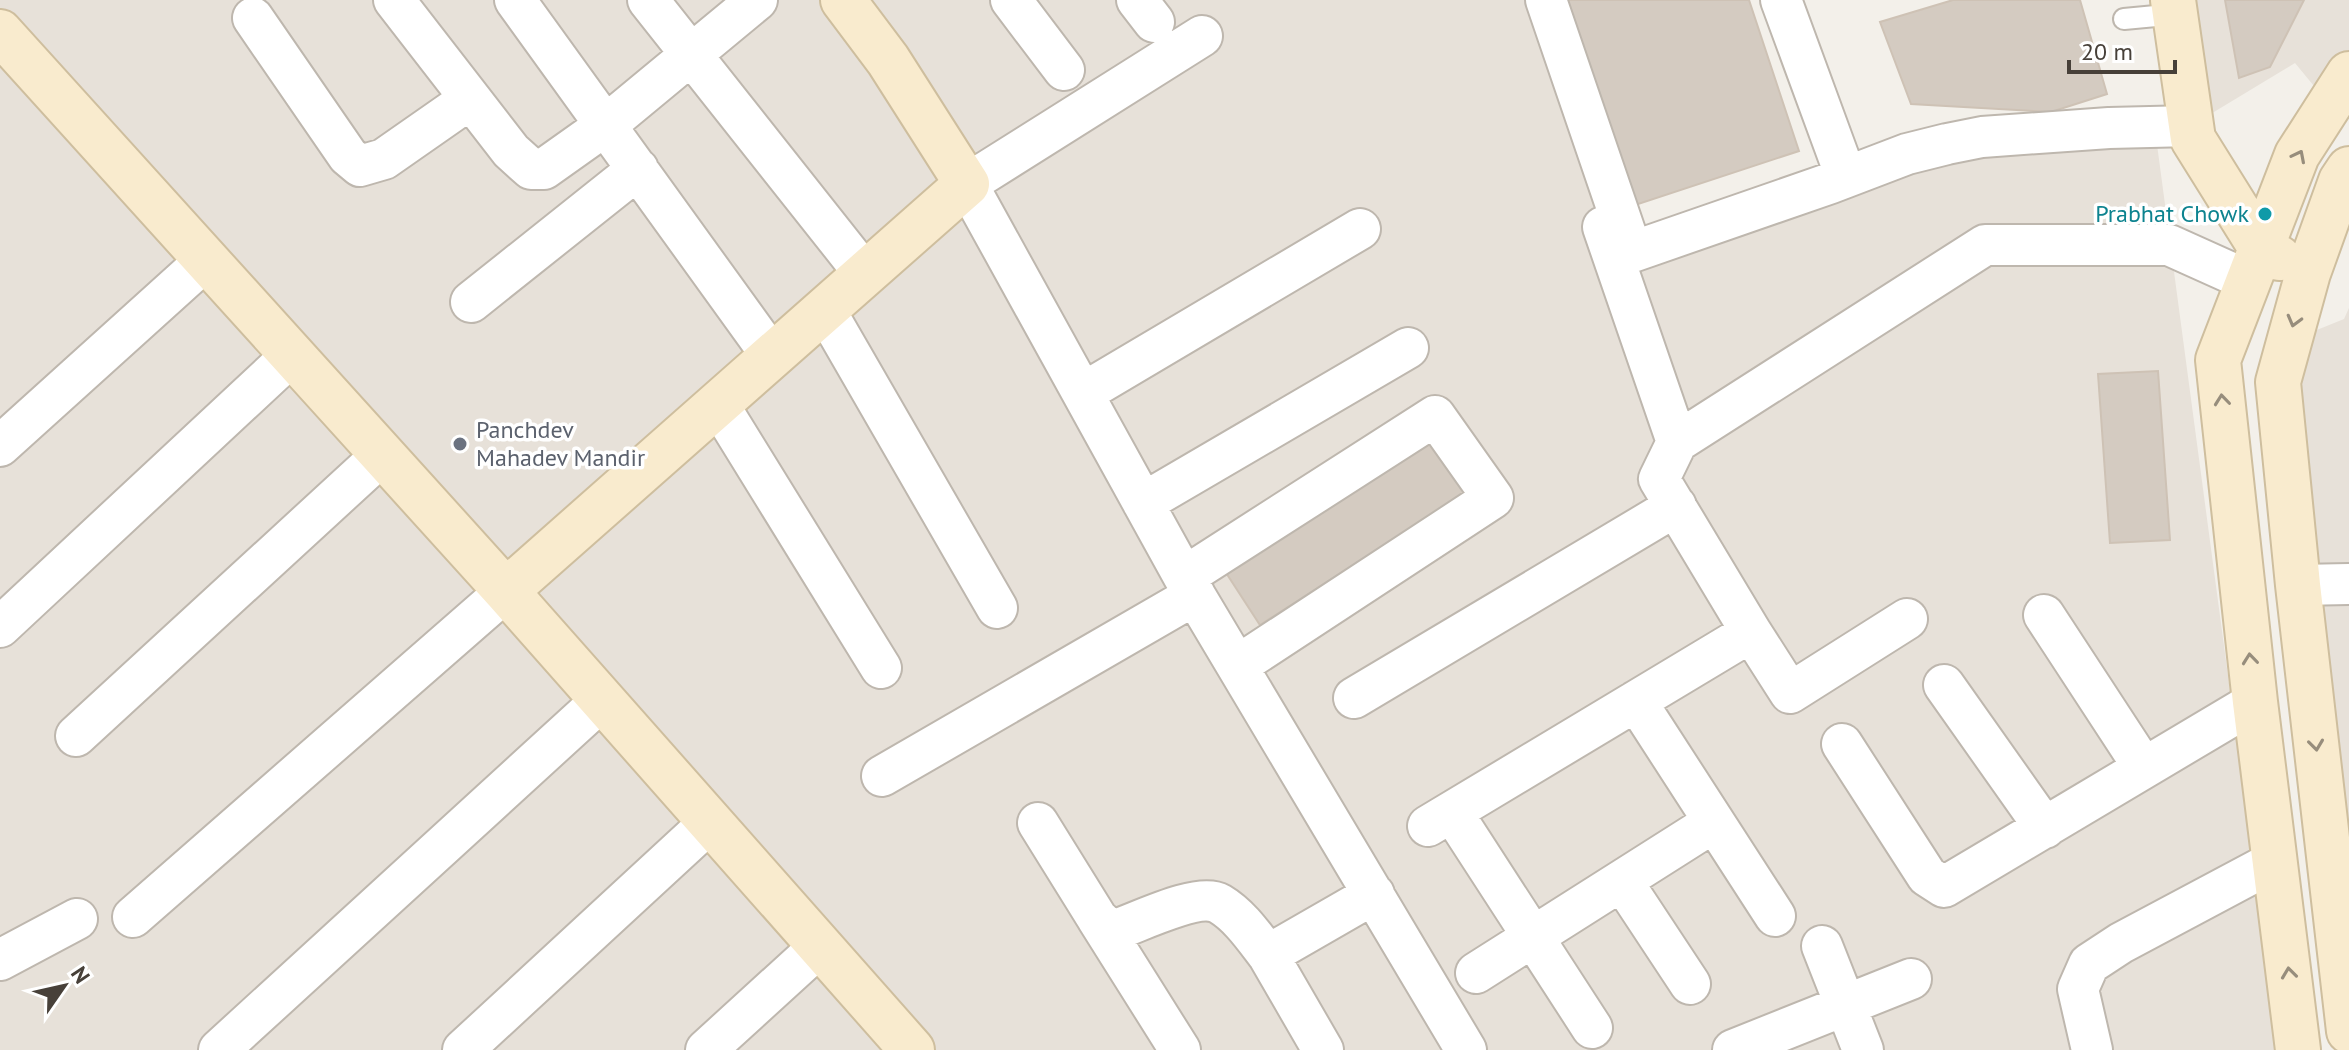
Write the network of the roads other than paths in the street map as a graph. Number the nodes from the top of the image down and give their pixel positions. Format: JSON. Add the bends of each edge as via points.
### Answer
{"nodes":[{"id":1,"x":394,"y":0,"type":"edge"},
{"id":2,"x":515,"y":0,"type":"edge"},
{"id":3,"x":648,"y":0,"type":"edge"},
{"id":4,"x":757,"y":0,"type":"edge"},
{"id":5,"x":843,"y":0,"type":"edge"},
{"id":6,"x":1011,"y":0,"type":"edge"},
{"id":7,"x":1524,"y":0,"type":"edge"},
{"id":8,"x":1546,"y":0,"type":"edge"},
{"id":9,"x":1781,"y":0,"type":"edge"},
{"id":10,"x":2175,"y":7,"type":"edge"},
{"id":11,"x":253,"y":18,"type":"dead end"},
{"id":12,"x":2124,"y":19,"type":"dead end"},
{"id":13,"x":0,"y":32,"type":"edge"},
{"id":14,"x":1202,"y":36,"type":"dead end"},
{"id":15,"x":690,"y":55,"type":"junction"},
{"id":16,"x":1064,"y":70,"type":"dead end"},
{"id":17,"x":2349,"y":74,"type":"edge"},
{"id":18,"x":470,"y":99,"type":"junction"},
{"id":19,"x":606,"y":125,"type":"junction"},
{"id":20,"x":2191,"y":126,"type":"junction"},
{"id":21,"x":638,"y":169,"type":"junction"},
{"id":22,"x":2349,"y":169,"type":"edge"},
{"id":23,"x":1846,"y":177,"type":"junction"},
{"id":24,"x":967,"y":184,"type":"junction"},
{"id":25,"x":1360,"y":229,"type":"dead end"},
{"id":26,"x":206,"y":260,"type":"junction"},
{"id":27,"x":2255,"y":264,"type":"junction"},
{"id":28,"x":2308,"y":273,"type":"junction"},
{"id":29,"x":865,"y":274,"type":"junction"},
{"id":30,"x":471,"y":302,"type":"dead end"},
{"id":31,"x":825,"y":310,"type":"junction"},
{"id":32,"x":1408,"y":348,"type":"dead end"},
{"id":33,"x":292,"y":355,"type":"junction"},
{"id":34,"x":772,"y":356,"type":"junction"},
{"id":35,"x":1083,"y":393,"type":"junction"},
{"id":36,"x":718,"y":404,"type":"junction"},
{"id":37,"x":1677,"y":442,"type":"junction"},
{"id":38,"x":0,"y":446,"type":"edge"},
{"id":39,"x":382,"y":455,"type":"junction"},
{"id":40,"x":1143,"y":503,"type":"junction"},
{"id":41,"x":1676,"y":506,"type":"junction"},
{"id":42,"x":2349,"y":584,"type":"edge"},
{"id":43,"x":2298,"y":585,"type":"junction"},
{"id":44,"x":1190,"y":586,"type":"junction"},
{"id":45,"x":506,"y":591,"type":"junction"},
{"id":46,"x":997,"y":608,"type":"dead end"},
{"id":47,"x":2044,"y":615,"type":"dead end"},
{"id":48,"x":1907,"y":619,"type":"dead end"},
{"id":49,"x":0,"y":627,"type":"edge"},
{"id":50,"x":1751,"y":632,"type":"junction"},
{"id":51,"x":1237,"y":666,"type":"junction"},
{"id":52,"x":881,"y":668,"type":"dead end"},
{"id":53,"x":1944,"y":685,"type":"dead end"},
{"id":54,"x":1354,"y":698,"type":"dead end"},
{"id":55,"x":602,"y":700,"type":"junction"},
{"id":56,"x":1636,"y":701,"type":"junction"},
{"id":57,"x":2255,"y":702,"type":"junction"},
{"id":58,"x":76,"y":736,"type":"dead end"},
{"id":59,"x":1842,"y":744,"type":"dead end"},
{"id":60,"x":2144,"y":768,"type":"junction"},
{"id":61,"x":882,"y":776,"type":"dead end"},
{"id":62,"x":1714,"y":822,"type":"junction"},
{"id":63,"x":709,"y":823,"type":"junction"},
{"id":64,"x":1038,"y":823,"type":"dead end"},
{"id":65,"x":2045,"y":828,"type":"junction"},
{"id":66,"x":2275,"y":861,"type":"junction"},
{"id":67,"x":1622,"y":881,"type":"junction"},
{"id":68,"x":1374,"y":894,"type":"junction"},
{"id":69,"x":1775,"y":916,"type":"dead end"},
{"id":70,"x":133,"y":917,"type":"dead end"},
{"id":71,"x":1097,"y":918,"type":"junction"},
{"id":72,"x":77,"y":919,"type":"dead end"},
{"id":73,"x":1533,"y":937,"type":"junction"},
{"id":74,"x":1822,"y":946,"type":"dead end"},
{"id":75,"x":819,"y":947,"type":"junction"},
{"id":76,"x":1268,"y":955,"type":"junction"},
{"id":77,"x":0,"y":960,"type":"edge"},
{"id":78,"x":1476,"y":973,"type":"dead end"},
{"id":79,"x":1911,"y":979,"type":"dead end"},
{"id":80,"x":1690,"y":984,"type":"dead end"},
{"id":81,"x":1845,"y":1005,"type":"junction"},
{"id":82,"x":1592,"y":1028,"type":"dead end"},
{"id":83,"x":2349,"y":1031,"type":"edge"},
{"id":84,"x":1320,"y":1049,"type":"edge"},
{"id":85,"x":219,"y":1050,"type":"edge"},
{"id":86,"x":463,"y":1050,"type":"edge"},
{"id":87,"x":706,"y":1050,"type":"edge"},
{"id":88,"x":912,"y":1050,"type":"edge"},
{"id":89,"x":1180,"y":1050,"type":"edge"},
{"id":90,"x":1466,"y":1050,"type":"edge"},
{"id":91,"x":1733,"y":1050,"type":"edge"},
{"id":92,"x":1863,"y":1050,"type":"edge"},
{"id":93,"x":2092,"y":1050,"type":"edge"},
{"id":94,"x":2298,"y":1050,"type":"edge"}],
"edges":[{"from":1,"to":18,"type":"street"},
{"from":2,"to":19,"type":"street"},
{"from":3,"to":15,"type":"street"},
{"from":4,"to":15,"type":"street"},
{"from":5,"to":24,"type":"street"},
{"from":6,"to":16,"type":"street"},
{"from":7,"to":37,"type":"street"},
{"from":8,"to":23,"type":"street","via":[[1632,252]]},
{"from":9,"to":23,"type":"street"},
{"from":10,"to":12,"type":"lane"},
{"from":10,"to":20,"type":"street"},
{"from":11,"to":18,"type":"street","via":[[360,166],[384,159]]},
{"from":13,"to":26,"type":"street"},
{"from":14,"to":24,"type":"street"},
{"from":15,"to":19,"type":"street"},
{"from":15,"to":29,"type":"street"},
{"from":27,"to":17,"type":"street","one_way":true,"via":[[2297,155]]},
{"from":18,"to":19,"type":"street","via":[[531,169],[544,169]]},
{"from":19,"to":21,"type":"street"},
{"from":20,"to":23,"type":"street","via":[[1982,137],[1907,154]]},
{"from":20,"to":27,"type":"street"},
{"from":21,"to":30,"type":"street"},
{"from":21,"to":34,"type":"street"},
{"from":22,"to":28,"type":"street"},
{"from":24,"to":29,"type":"street"},
{"from":24,"to":35,"type":"street"},
{"from":25,"to":35,"type":"street"},
{"from":26,"to":33,"type":"street"},
{"from":26,"to":38,"type":"street"},
{"from":27,"to":28,"type":"street"},
{"from":27,"to":37,"type":"street","via":[[2169,245],[1985,245]]},
{"from":57,"to":27,"type":"street","one_way":true,"via":[[2218,360]]},
{"from":28,"to":43,"type":"street","one_way":true,"via":[[2278,382]]},
{"from":29,"to":31,"type":"street"},
{"from":31,"to":34,"type":"street"},
{"from":31,"to":46,"type":"street"},
{"from":32,"to":40,"type":"street"},
{"from":33,"to":39,"type":"street"},
{"from":33,"to":49,"type":"street"},
{"from":34,"to":36,"type":"street"},
{"from":35,"to":40,"type":"street"},
{"from":36,"to":45,"type":"street"},
{"from":36,"to":52,"type":"street"},
{"from":37,"to":41,"type":"street","via":[[1659,479]]},
{"from":39,"to":45,"type":"street"},
{"from":39,"to":58,"type":"street"},
{"from":40,"to":44,"type":"street"},
{"from":41,"to":50,"type":"street"},
{"from":41,"to":54,"type":"street"},
{"from":42,"to":43,"type":"street"},
{"from":43,"to":83,"type":"street","one_way":true},
{"from":44,"to":51,"type":"street"},
{"from":44,"to":51,"type":"street","via":[[1435,416],[1493,498]]},
{"from":44,"to":61,"type":"street"},
{"from":45,"to":55,"type":"street"},
{"from":45,"to":70,"type":"street"},
{"from":47,"to":60,"type":"street"},
{"from":48,"to":50,"type":"street","via":[[1790,693]]},
{"from":50,"to":56,"type":"street"},
{"from":51,"to":68,"type":"street"},
{"from":53,"to":65,"type":"street"},
{"from":55,"to":63,"type":"street"},
{"from":55,"to":85,"type":"street"},
{"from":56,"to":62,"type":"street"},
{"from":56,"to":73,"type":"street","via":[[1440,819]]},
{"from":57,"to":60,"type":"street"},
{"from":57,"to":66,"type":"street"},
{"from":59,"to":65,"type":"street","via":[[1927,876],[1944,887]]},
{"from":60,"to":65,"type":"street"},
{"from":62,"to":67,"type":"street"},
{"from":62,"to":69,"type":"street"},
{"from":63,"to":75,"type":"street"},
{"from":63,"to":86,"type":"street"},
{"from":64,"to":71,"type":"street"},
{"from":66,"to":93,"type":"street","via":[[2089,964],[2078,989]]},
{"from":94,"to":66,"type":"street","one_way":true},
{"from":67,"to":73,"type":"street"},
{"from":67,"to":80,"type":"street"},
{"from":68,"to":76,"type":"street"},
{"from":68,"to":90,"type":"street"},
{"from":71,"to":76,"type":"street","via":[[1118,929],[1196,900],[1218,902]]},
{"from":71,"to":89,"type":"street"},
{"from":72,"to":77,"type":"street"},
{"from":73,"to":78,"type":"street"},
{"from":73,"to":82,"type":"street"},
{"from":74,"to":81,"type":"street"},
{"from":75,"to":87,"type":"street"},
{"from":75,"to":88,"type":"street"},
{"from":76,"to":84,"type":"street"},
{"from":79,"to":81,"type":"street"},
{"from":81,"to":91,"type":"street"},
{"from":81,"to":92,"type":"street"}]}
